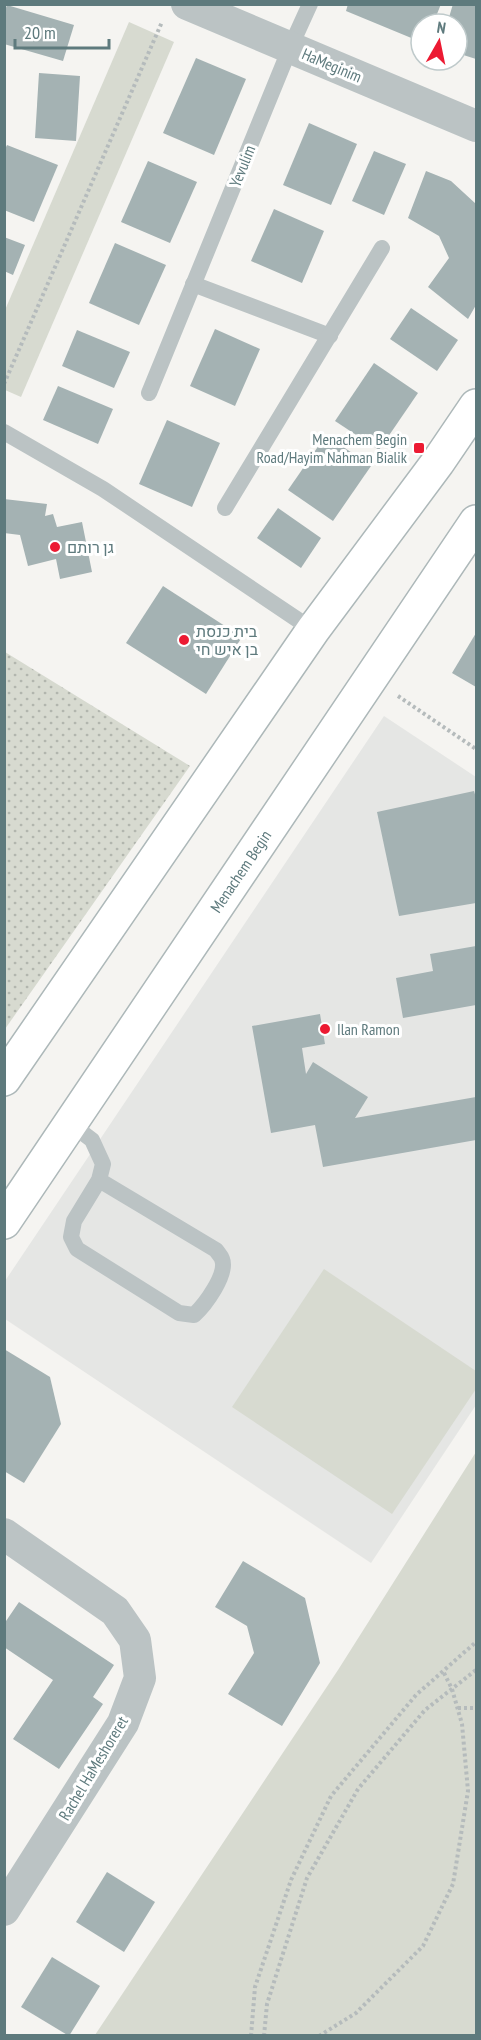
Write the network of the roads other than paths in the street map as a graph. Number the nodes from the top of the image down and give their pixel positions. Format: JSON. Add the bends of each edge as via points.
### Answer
{"nodes":[{"id":1,"x":310,"y":4,"type":"edge"},
{"id":2,"x":176,"y":10,"type":"edge"},
{"id":3,"x":290,"y":48,"type":"junction"},
{"id":4,"x":477,"y":126,"type":"edge"},
{"id":5,"x":382,"y":248,"type":"dead end"},
{"id":6,"x":193,"y":284,"type":"junction"},
{"id":7,"x":330,"y":336,"type":"junction"},
{"id":8,"x":149,"y":393,"type":"dead end"},
{"id":9,"x":477,"y":406,"type":"edge"},
{"id":10,"x":4,"y":432,"type":"edge"},
{"id":11,"x":225,"y":508,"type":"dead end"},
{"id":12,"x":477,"y":522,"type":"edge"},
{"id":13,"x":313,"y":630,"type":"junction"},
{"id":14,"x":7,"y":1072,"type":"edge"},
{"id":15,"x":71,"y":1124,"type":"junction"},
{"id":16,"x":99,"y":1180,"type":"junction"},
{"id":17,"x":4,"y":1222,"type":"edge"},
{"id":18,"x":4,"y":1534,"type":"edge"},
{"id":19,"x":4,"y":1910,"type":"edge"}],
"edges":[{"from":1,"to":3,"type":"lane","name":"Yevulim"},
{"from":2,"to":3,"type":"street","name":"HaMeginim"},
{"from":3,"to":4,"type":"street","name":"HaMeginim"},
{"from":3,"to":6,"type":"lane","name":"Yevulim"},
{"from":5,"to":7,"type":"lane"},
{"from":6,"to":7,"type":"lane"},
{"from":6,"to":8,"type":"lane","name":"Yevulim"},
{"from":7,"to":11,"type":"lane"},
{"from":9,"to":13,"type":"main road"},
{"from":10,"to":13,"type":"lane","via":[[103,489]]},
{"from":12,"to":15,"type":"main road","name":"Menachem Begin"},
{"from":13,"to":14,"type":"main road"},
{"from":15,"to":16,"type":"lane","via":[[92,1140],[103,1164]]},
{"from":15,"to":17,"type":"main road","name":"Menachem Begin"},
{"from":16,"to":16,"type":"lane","via":[[74,1221],[71,1238],[77,1250],[179,1313],[194,1316],[223,1273],[223,1260],[216,1250]]},
{"from":18,"to":19,"type":"street","name":"Rachel HaMeshoreret","via":[[115,1611],[135,1640],[140,1678],[123,1723]]}]}
